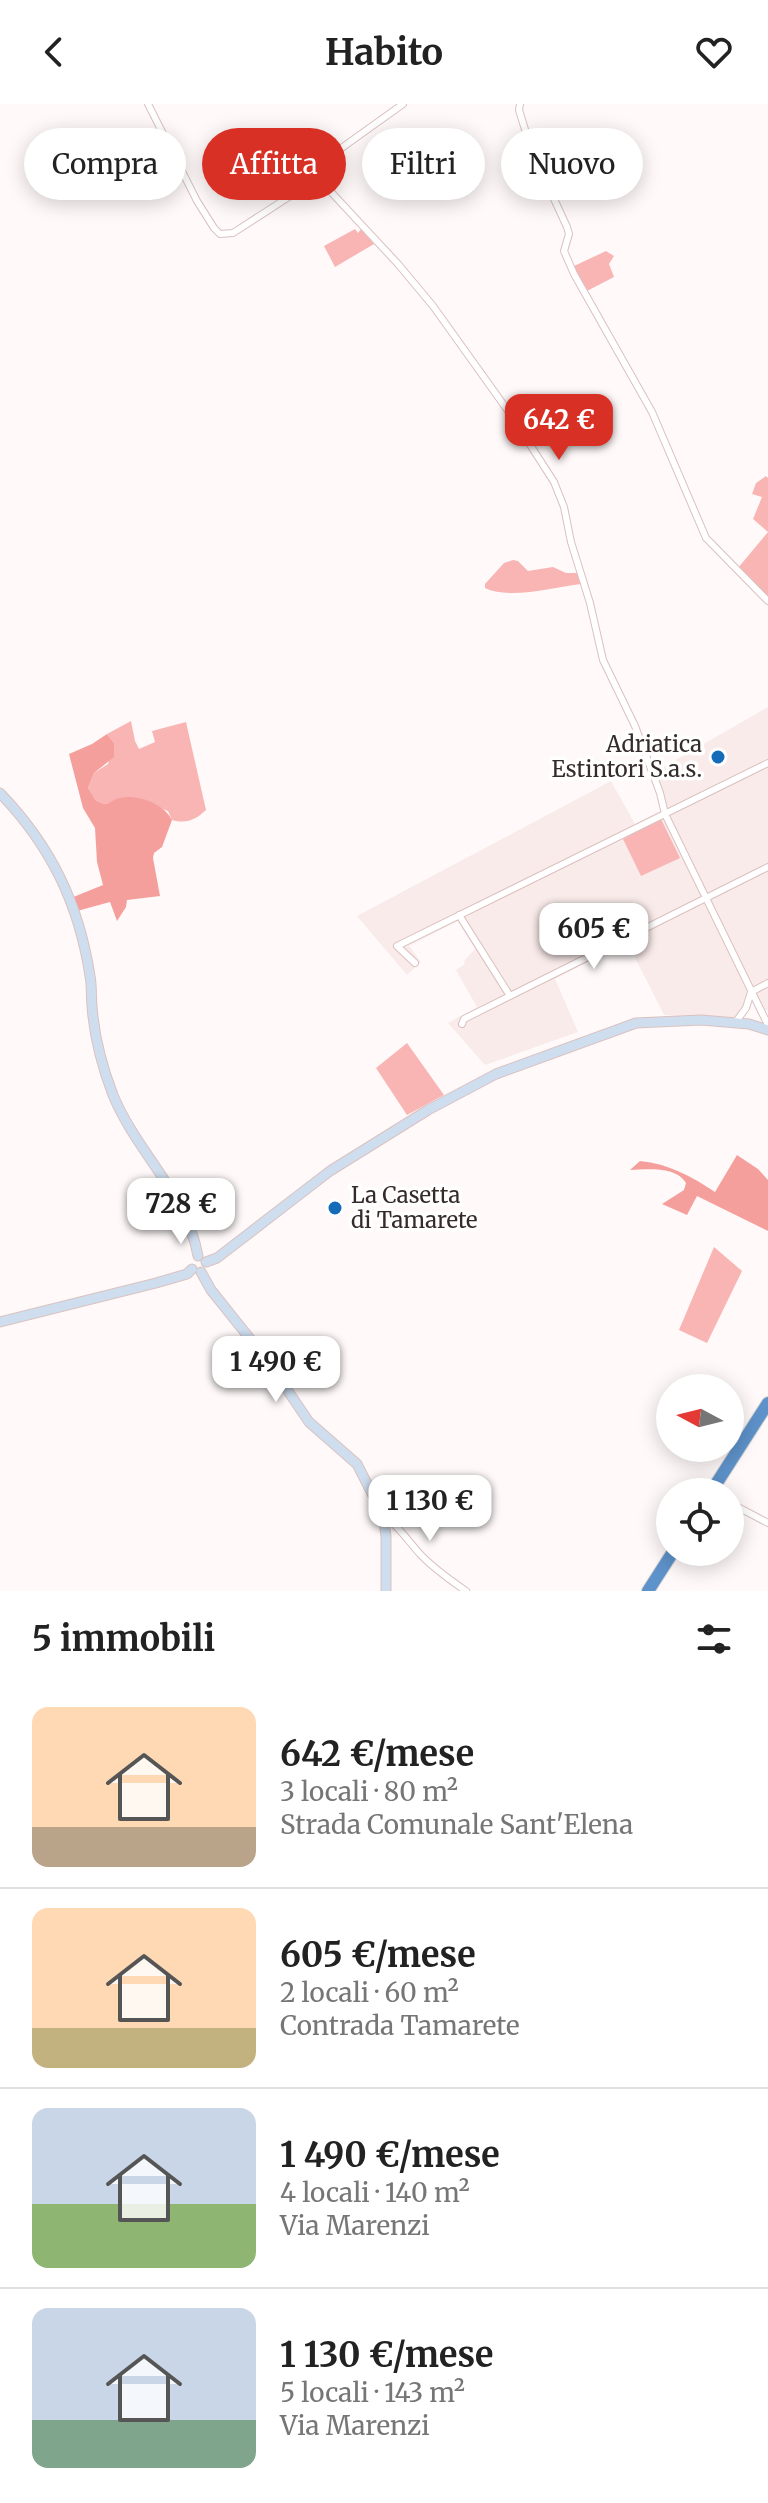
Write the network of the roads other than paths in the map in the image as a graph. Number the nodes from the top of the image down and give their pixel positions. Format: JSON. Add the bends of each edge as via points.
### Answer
{"nodes":[{"id":1,"x":148,"y":104,"type":"edge"},
{"id":2,"x":403,"y":104,"type":"edge"},
{"id":3,"x":520,"y":104,"type":"edge"},
{"id":4,"x":346,"y":145,"type":"edge"},
{"id":5,"x":284,"y":200,"type":"edge"},
{"id":6,"x":338,"y":200,"type":"edge"},
{"id":7,"x":768,"y":601,"type":"edge"},
{"id":8,"x":768,"y":763,"type":"edge"},
{"id":9,"x":0,"y":793,"type":"edge"},
{"id":10,"x":665,"y":814,"type":"junction"},
{"id":11,"x":768,"y":867,"type":"edge"},
{"id":12,"x":705,"y":898,"type":"junction"},
{"id":13,"x":459,"y":915,"type":"junction"},
{"id":14,"x":415,"y":963,"type":"dead end"},
{"id":15,"x":768,"y":983,"type":"edge"},
{"id":16,"x":751,"y":992,"type":"junction"},
{"id":17,"x":510,"y":996,"type":"junction"},
{"id":18,"x":757,"y":1006,"type":"junction"},
{"id":19,"x":746,"y":1008,"type":"junction"},
{"id":20,"x":735,"y":1023,"type":"junction"},
{"id":21,"x":462,"y":1024,"type":"dead end"},
{"id":22,"x":749,"y":1024,"type":"junction"},
{"id":23,"x":768,"y":1027,"type":"edge"},
{"id":24,"x":199,"y":1265,"type":"junction"},
{"id":25,"x":0,"y":1322,"type":"edge"},
{"id":26,"x":768,"y":1403,"type":"edge"},
{"id":27,"x":768,"y":1417,"type":"edge"},
{"id":28,"x":721,"y":1478,"type":"edge"},
{"id":29,"x":729,"y":1478,"type":"edge"},
{"id":30,"x":744,"y":1511,"type":"edge"},
{"id":31,"x":383,"y":1515,"type":"junction"},
{"id":32,"x":768,"y":1523,"type":"edge"},
{"id":33,"x":664,"y":1566,"type":"edge"},
{"id":34,"x":673,"y":1566,"type":"edge"},
{"id":35,"x":386,"y":1591,"type":"edge"},
{"id":36,"x":466,"y":1591,"type":"edge"},
{"id":37,"x":648,"y":1591,"type":"edge"},
{"id":38,"x":657,"y":1591,"type":"edge"}],
"edges":[{"from":1,"to":5,"type":"street","via":[[202,210],[220,234],[233,233]]},
{"from":2,"to":4,"type":"street"},
{"from":3,"to":7,"type":"street","via":[[531,149],[567,227],[564,251],[574,274],[652,412],[706,538]]},
{"from":6,"to":10,"type":"street","via":[[433,306],[554,482],[603,660],[635,726]]},
{"from":8,"to":10,"type":"street"},
{"from":9,"to":24,"type":"main road","via":[[49,855],[81,926],[92,1009],[112,1091],[134,1136],[185,1213]]},
{"from":10,"to":12,"type":"street"},
{"from":10,"to":13,"type":"street"},
{"from":11,"to":12,"type":"street"},
{"from":12,"to":16,"type":"street"},
{"from":12,"to":17,"type":"street"},
{"from":13,"to":14,"type":"street","via":[[397,946]]},
{"from":13,"to":17,"type":"street"},
{"from":15,"to":16,"type":"street"},
{"from":16,"to":18,"type":"street"},
{"from":16,"to":19,"type":"street"},
{"from":17,"to":21,"type":"street"},
{"from":18,"to":22,"type":"street"},
{"from":18,"to":23,"type":"street"},
{"from":19,"to":20,"type":"street"},
{"from":19,"to":22,"type":"street"},
{"from":20,"to":22,"type":"main road"},
{"from":20,"to":24,"type":"main road","via":[[636,1023],[474,1083],[330,1171],[217,1258]]},
{"from":22,"to":23,"type":"main road"},
{"from":24,"to":25,"type":"main road","via":[[156,1283]]},
{"from":24,"to":31,"type":"main road","via":[[211,1290],[309,1422],[357,1464]]},
{"from":26,"to":28,"type":"highway"},
{"from":27,"to":29,"type":"highway"},
{"from":30,"to":32,"type":"street"},
{"from":31,"to":35,"type":"main road"},
{"from":31,"to":36,"type":"street","via":[[440,1573]]},
{"from":33,"to":37,"type":"highway"},
{"from":34,"to":38,"type":"highway"}]}
